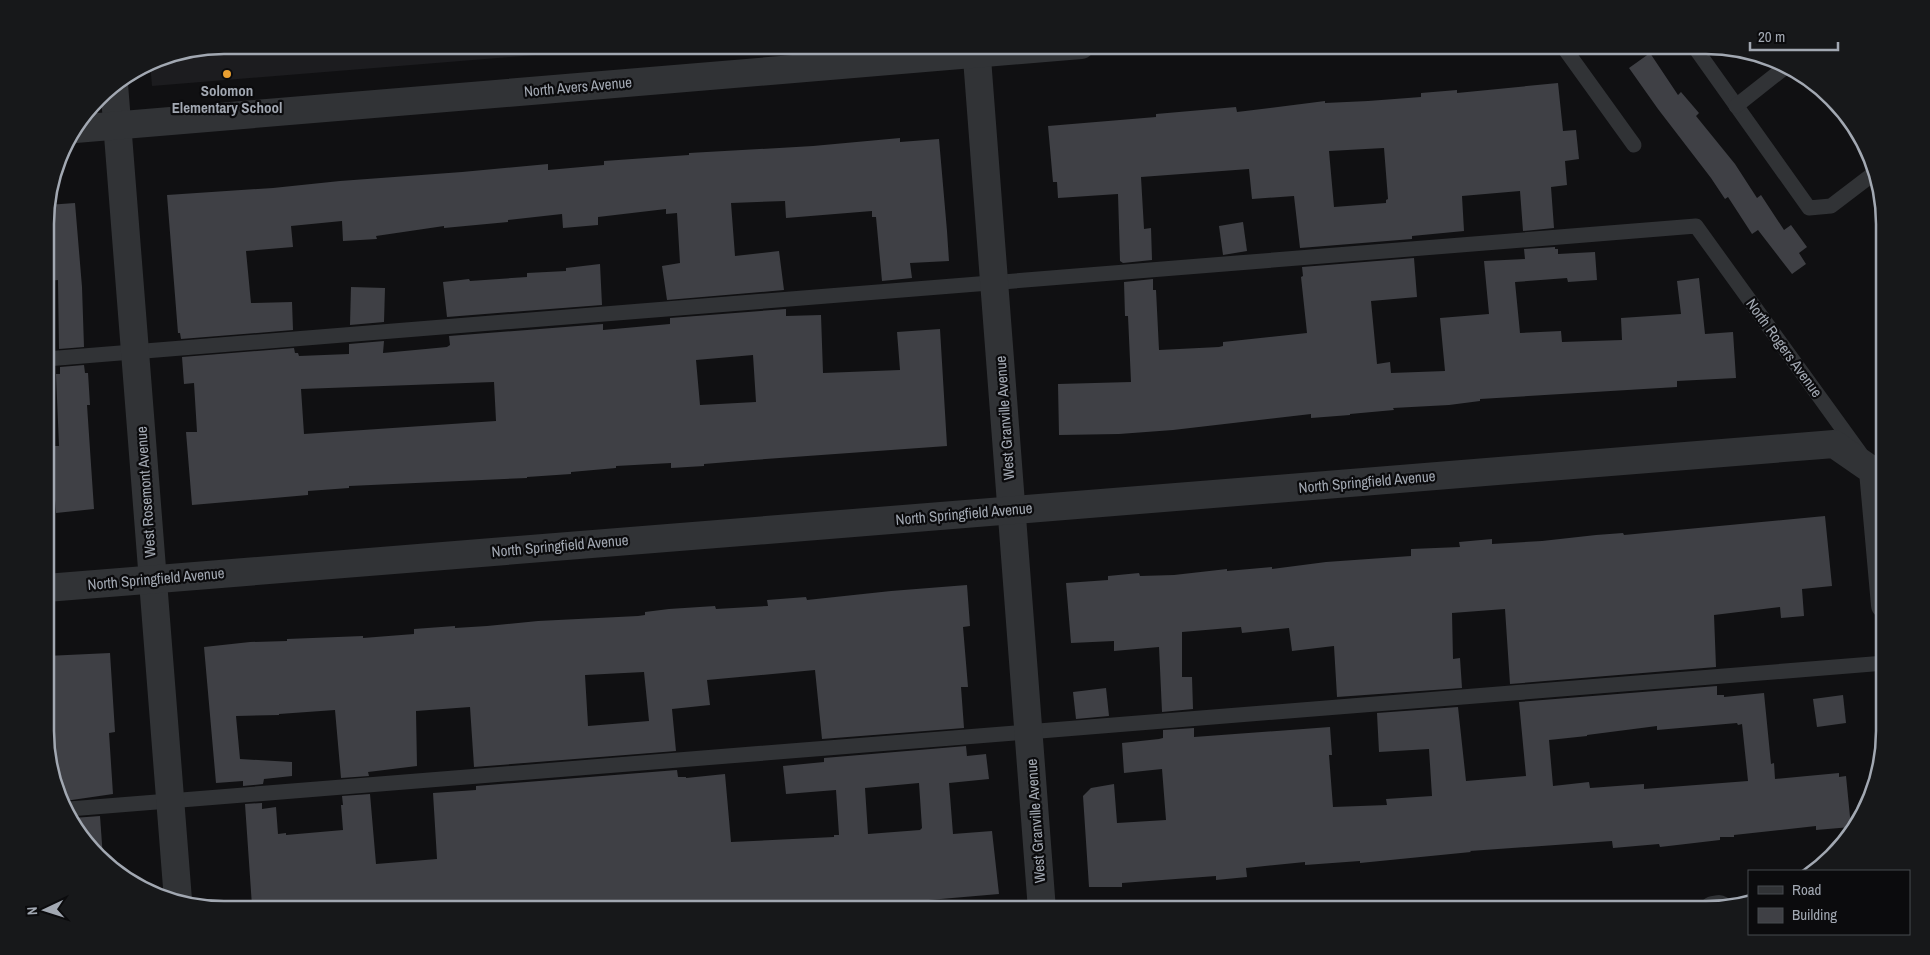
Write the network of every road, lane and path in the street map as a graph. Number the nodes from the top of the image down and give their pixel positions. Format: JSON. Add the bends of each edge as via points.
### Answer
{"nodes":[{"id":1,"x":920,"y":54,"type":"edge"},
{"id":2,"x":976,"y":54,"type":"edge"},
{"id":3,"x":1568,"y":54,"type":"edge"},
{"id":4,"x":1699,"y":54,"type":"edge"},
{"id":5,"x":1782,"y":71,"type":"edge"},
{"id":6,"x":115,"y":93,"type":"edge"},
{"id":7,"x":1736,"y":106,"type":"junction"},
{"id":8,"x":117,"y":126,"type":"junction"},
{"id":9,"x":82,"y":129,"type":"edge"},
{"id":10,"x":1634,"y":145,"type":"dead end"},
{"id":11,"x":1869,"y":177,"type":"edge"},
{"id":12,"x":994,"y":282,"type":"junction"},
{"id":13,"x":136,"y":352,"type":"junction"},
{"id":14,"x":54,"y":359,"type":"edge"},
{"id":15,"x":1872,"y":471,"type":"junction"},
{"id":16,"x":1012,"y":510,"type":"junction"},
{"id":17,"x":1876,"y":512,"type":"edge"},
{"id":18,"x":153,"y":579,"type":"junction"},
{"id":19,"x":54,"y":587,"type":"edge"},
{"id":20,"x":1876,"y":664,"type":"edge"},
{"id":21,"x":1029,"y":732,"type":"junction"},
{"id":22,"x":171,"y":801,"type":"junction"},
{"id":23,"x":72,"y":809,"type":"edge"},
{"id":24,"x":178,"y":894,"type":"edge"},
{"id":25,"x":1041,"y":901,"type":"edge"}],
"edges":[{"from":1,"to":8,"type":"street","name":"North Avers Avenue"},
{"from":2,"to":12,"type":"street","name":"West Granville Avenue"},
{"from":3,"to":10,"type":"lane"},
{"from":4,"to":7,"type":"lane"},
{"from":5,"to":7,"type":"lane"},
{"from":6,"to":8,"type":"street","name":"West Rosemont Avenue"},
{"from":7,"to":11,"type":"lane","via":[[1809,208],[1831,206]]},
{"from":8,"to":9,"type":"street","name":"North Avers Avenue"},
{"from":8,"to":13,"type":"street","name":"West Rosemont Avenue"},
{"from":12,"to":13,"type":"lane"},
{"from":12,"to":15,"type":"lane","name":"North Rogers Avenue","via":[[1696,226]]},
{"from":12,"to":16,"type":"street","name":"West Granville Avenue"},
{"from":13,"to":14,"type":"lane"},
{"from":13,"to":18,"type":"street","name":"West Rosemont Avenue"},
{"from":15,"to":16,"type":"street","name":"North Springfield Avenue","via":[[1834,444]]},
{"from":15,"to":17,"type":"street"},
{"from":16,"to":18,"type":"street","name":"North Springfield Avenue"},
{"from":16,"to":21,"type":"street","name":"West Granville Avenue"},
{"from":18,"to":19,"type":"street","name":"North Springfield Avenue"},
{"from":18,"to":22,"type":"street","name":"West Rosemont Avenue"},
{"from":20,"to":21,"type":"lane"},
{"from":21,"to":22,"type":"lane"},
{"from":21,"to":25,"type":"street","name":"West Granville Avenue"},
{"from":22,"to":23,"type":"lane"},
{"from":22,"to":24,"type":"street","name":"West Rosemont Avenue"}]}
